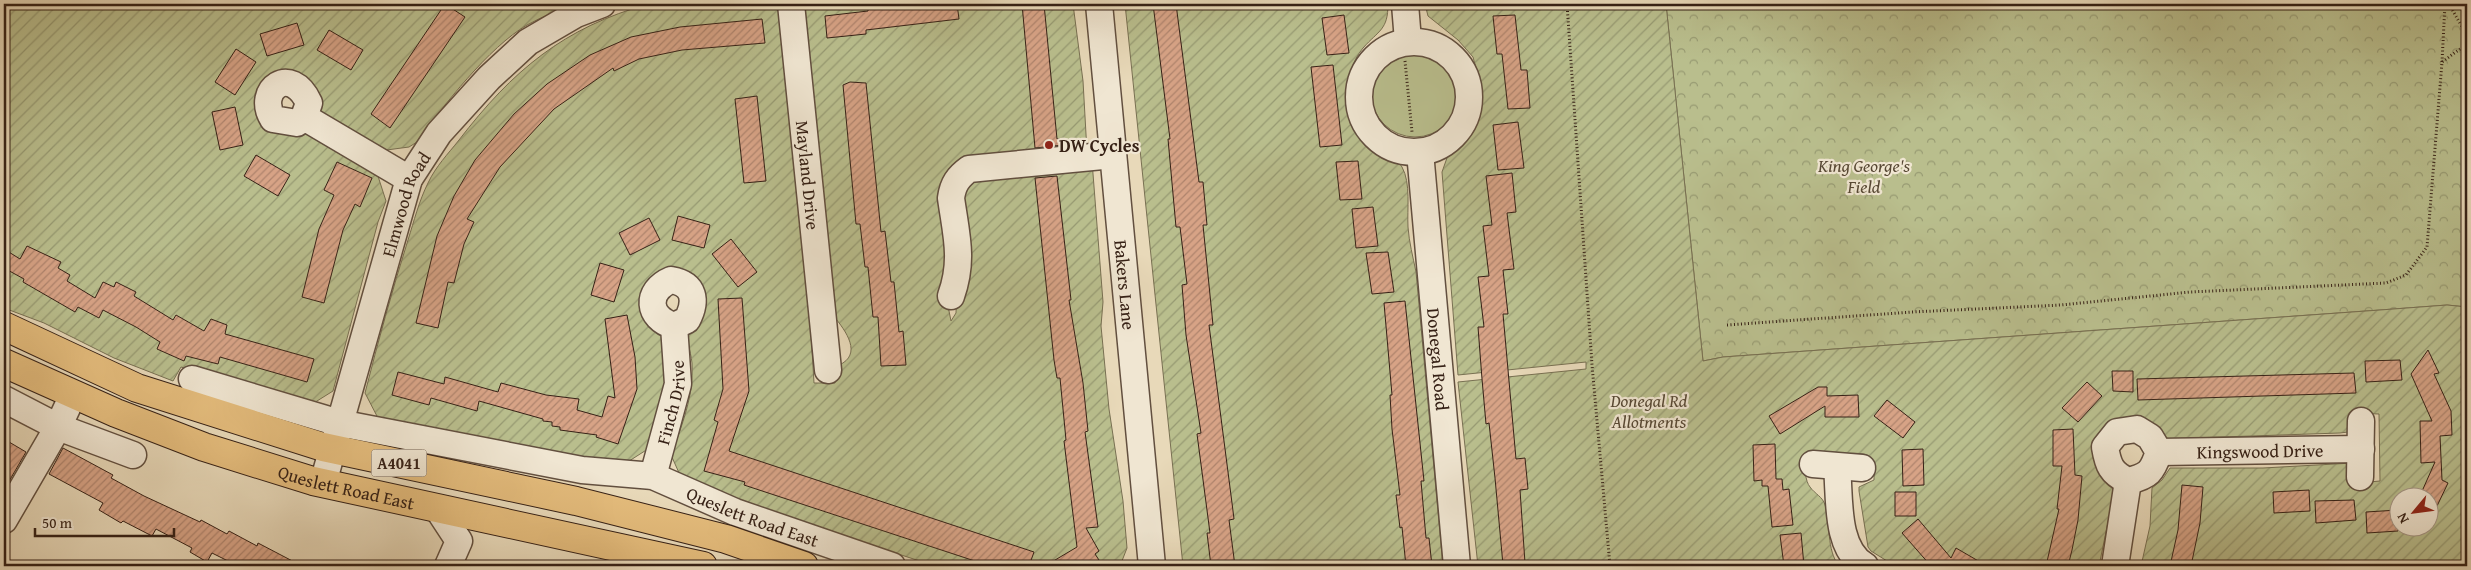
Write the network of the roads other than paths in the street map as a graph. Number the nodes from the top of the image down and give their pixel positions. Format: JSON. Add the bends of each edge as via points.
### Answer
{"nodes":[{"id":1,"x":602,"y":4,"type":"edge"},
{"id":2,"x":791,"y":4,"type":"edge"},
{"id":3,"x":1098,"y":4,"type":"edge"},
{"id":4,"x":1405,"y":4,"type":"edge"},
{"id":5,"x":1406,"y":41,"type":"junction"},
{"id":6,"x":304,"y":117,"type":"dead end"},
{"id":7,"x":1417,"y":152,"type":"junction"},
{"id":8,"x":1113,"y":154,"type":"junction"},
{"id":9,"x":409,"y":179,"type":"junction"},
{"id":10,"x":951,"y":296,"type":"dead end"},
{"id":11,"x":4,"y":326,"type":"edge"},
{"id":12,"x":674,"y":326,"type":"dead end"},
{"id":13,"x":832,"y":354,"type":"dead end"},
{"id":14,"x":4,"y":363,"type":"edge"},
{"id":15,"x":192,"y":379,"type":"dead end"},
{"id":16,"x":73,"y":395,"type":"junction"},
{"id":17,"x":4,"y":399,"type":"edge"},
{"id":18,"x":2361,"y":421,"type":"dead end"},
{"id":19,"x":58,"y":427,"type":"junction"},
{"id":20,"x":336,"y":436,"type":"junction"},
{"id":21,"x":2361,"y":449,"type":"junction"},
{"id":22,"x":2159,"y":452,"type":"junction"},
{"id":23,"x":133,"y":455,"type":"dead end"},
{"id":24,"x":1837,"y":467,"type":"dead end"},
{"id":25,"x":582,"y":470,"type":"junction"},
{"id":26,"x":652,"y":476,"type":"junction"},
{"id":27,"x":2360,"y":477,"type":"dead end"},
{"id":28,"x":2128,"y":481,"type":"junction"},
{"id":29,"x":323,"y":483,"type":"junction"},
{"id":30,"x":576,"y":501,"type":"junction"},
{"id":31,"x":438,"y":510,"type":"junction"},
{"id":32,"x":481,"y":519,"type":"junction"},
{"id":33,"x":4,"y":520,"type":"edge"},
{"id":34,"x":569,"y":536,"type":"junction"},
{"id":35,"x":459,"y":541,"type":"junction"},
{"id":36,"x":448,"y":566,"type":"edge"},
{"id":37,"x":702,"y":566,"type":"edge"},
{"id":38,"x":804,"y":566,"type":"edge"},
{"id":39,"x":892,"y":566,"type":"edge"},
{"id":40,"x":1152,"y":566,"type":"edge"},
{"id":41,"x":1457,"y":566,"type":"edge"},
{"id":42,"x":1865,"y":566,"type":"edge"},
{"id":43,"x":2115,"y":566,"type":"edge"}],
"edges":[{"from":1,"to":9,"type":"street","name":"Elmwood Road","via":[[576,14],[528,42],[489,78],[439,133]]},
{"from":2,"to":13,"type":"street","name":"Mayland Drive"},
{"from":3,"to":8,"type":"street","name":"Bakers Lane"},
{"from":4,"to":5,"type":"street"},
{"from":5,"to":7,"type":"street","via":[[1389,46],[1372,59],[1358,88],[1358,101],[1363,119],[1373,135],[1394,149]]},
{"from":5,"to":7,"type":"street","via":[[1432,44],[1448,52],[1467,80],[1469,101],[1466,117],[1455,134],[1444,144]]},
{"from":6,"to":9,"type":"street"},
{"from":7,"to":41,"type":"street","name":"Donegal Road"},
{"from":8,"to":10,"type":"street","via":[[969,169],[959,176],[951,198],[960,262]]},
{"from":8,"to":40,"type":"street","name":"Bakers Lane"},
{"from":9,"to":20,"type":"street","name":"Elmwood Road"},
{"from":11,"to":20,"type":"highway","name":"Queslett Road East","number":"A4041","via":[[137,388]]},
{"from":12,"to":26,"type":"street","name":"Finch Drive","via":[[678,384]]},
{"from":14,"to":16,"type":"highway","name":"Queslett Road East","number":"A4041"},
{"from":15,"to":20,"type":"street","name":"Queslett Road East"},
{"from":16,"to":19,"type":"street"},
{"from":16,"to":29,"type":"highway","name":"Queslett Road East","number":"A4041","via":[[204,447]]},
{"from":17,"to":19,"type":"street"},
{"from":18,"to":21,"type":"street"},
{"from":19,"to":23,"type":"street"},
{"from":19,"to":33,"type":"street"},
{"from":20,"to":25,"type":"street","name":"Queslett Road East"},
{"from":20,"to":29,"type":"street","name":"Elmwood Road"},
{"from":20,"to":30,"type":"highway","name":"Queslett Road East","number":"A4041"},
{"from":21,"to":22,"type":"street","name":"Kingswood Drive"},
{"from":21,"to":27,"type":"street"},
{"from":22,"to":28,"type":"street","via":[[2154,466],[2145,476]]},
{"from":22,"to":28,"type":"street","via":[[2150,437],[2137,429],[2117,432],[2105,447],[2108,466]]},
{"from":24,"to":42,"type":"street","via":[[1843,536],[1858,562]]},
{"from":25,"to":26,"type":"street","name":"Queslett Road East"},
{"from":25,"to":30,"type":"street"},
{"from":26,"to":39,"type":"street","name":"Queslett Road East","via":[[735,512]]},
{"from":28,"to":43,"type":"street"},
{"from":29,"to":31,"type":"highway","name":"Queslett Road East","number":"A4041"},
{"from":30,"to":34,"type":"highway"},
{"from":30,"to":38,"type":"highway","name":"Queslett Road East","number":"A4041","via":[[726,539]]},
{"from":31,"to":32,"type":"highway","name":"Queslett Road East","number":"A4041"},
{"from":31,"to":35,"type":"street"},
{"from":32,"to":34,"type":"highway","name":"Queslett Road East","number":"A4041"},
{"from":32,"to":35,"type":"street"},
{"from":34,"to":37,"type":"highway","name":"Queslett Road East","number":"A4041"},
{"from":35,"to":36,"type":"street"}]}
